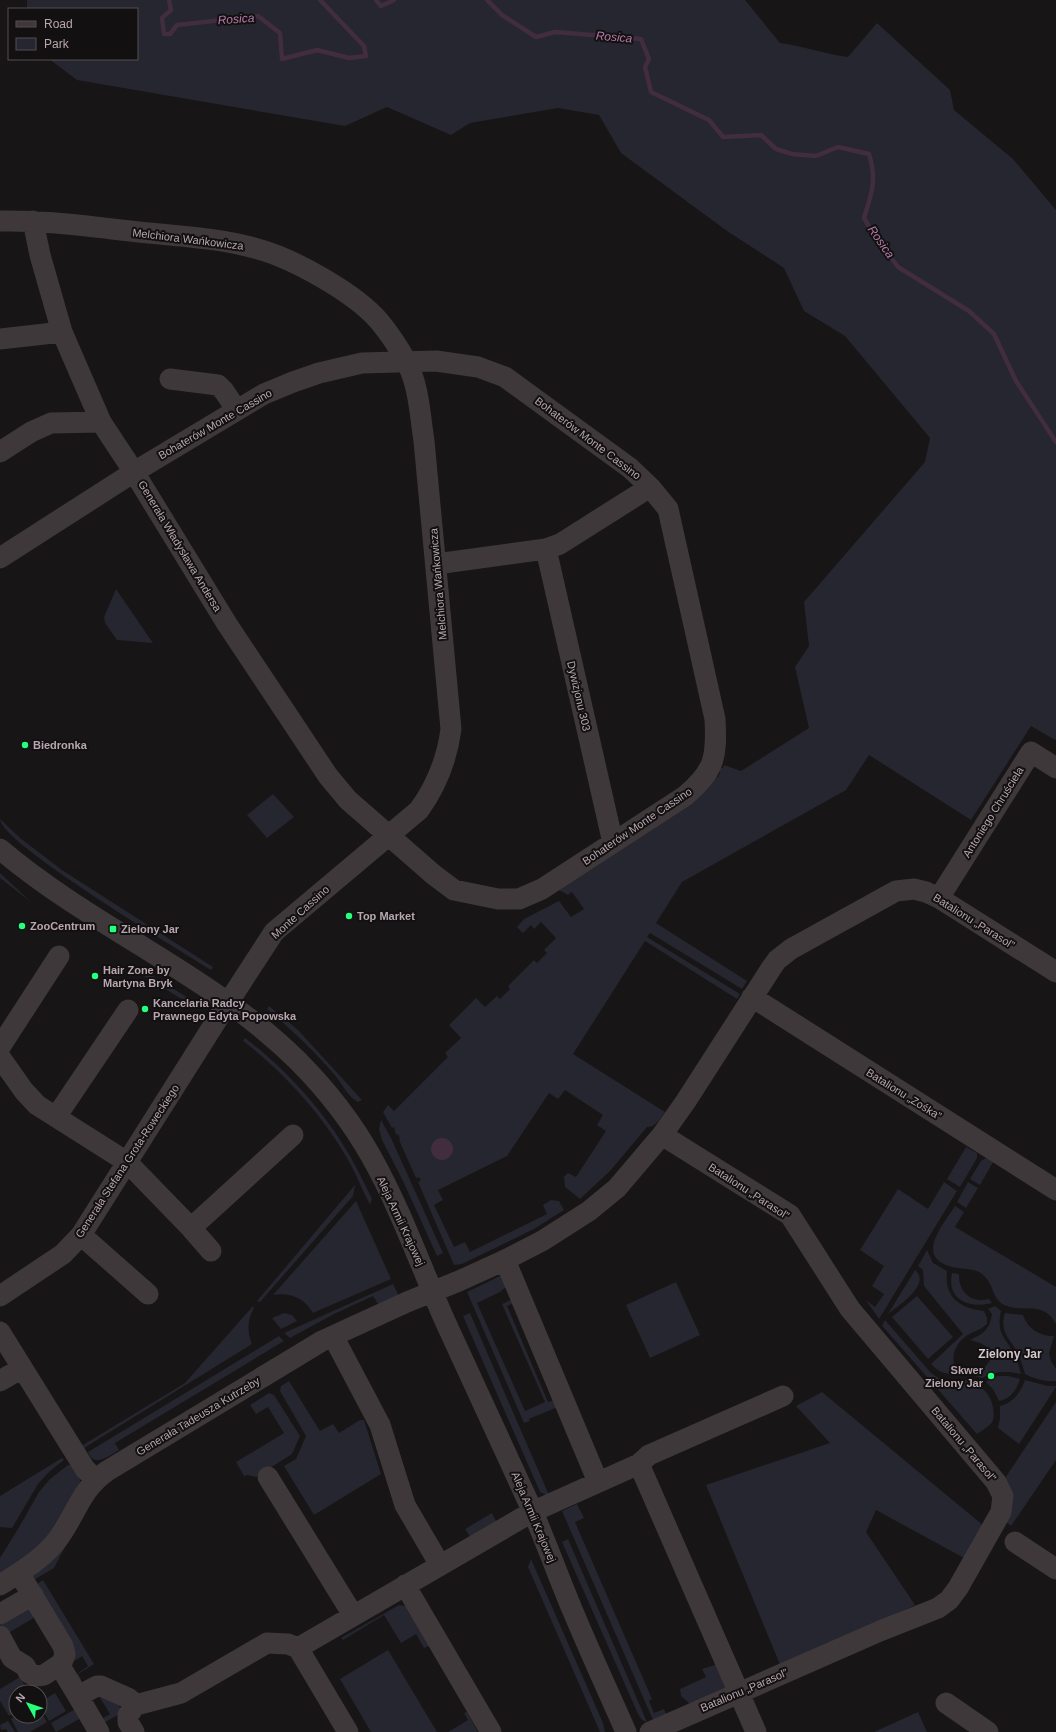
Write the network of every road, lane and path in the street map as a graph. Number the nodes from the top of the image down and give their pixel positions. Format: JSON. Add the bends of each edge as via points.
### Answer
{"nodes":[{"id":1,"x":0,"y":221,"type":"edge"},
{"id":2,"x":33,"y":221,"type":"junction"},
{"id":3,"x":379,"y":321,"type":"junction"},
{"id":4,"x":62,"y":332,"type":"junction"},
{"id":5,"x":0,"y":339,"type":"edge"},
{"id":6,"x":406,"y":362,"type":"junction"},
{"id":7,"x":362,"y":363,"type":"junction"},
{"id":8,"x":170,"y":379,"type":"dead end"},
{"id":9,"x":236,"y":409,"type":"junction"},
{"id":10,"x":101,"y":422,"type":"junction"},
{"id":11,"x":0,"y":452,"type":"edge"},
{"id":12,"x":134,"y":472,"type":"junction"},
{"id":13,"x":650,"y":487,"type":"junction"},
{"id":14,"x":546,"y":549,"type":"junction"},
{"id":15,"x":0,"y":558,"type":"edge"},
{"id":16,"x":436,"y":564,"type":"junction"},
{"id":17,"x":1056,"y":768,"type":"edge"},
{"id":18,"x":390,"y":835,"type":"junction"},
{"id":19,"x":613,"y":843,"type":"junction"},
{"id":20,"x":0,"y":849,"type":"edge"},
{"id":21,"x":938,"y":898,"type":"junction"},
{"id":22,"x":59,"y":956,"type":"dead end"},
{"id":23,"x":1056,"y":972,"type":"edge"},
{"id":24,"x":752,"y":997,"type":"junction"},
{"id":25,"x":228,"y":1003,"type":"junction"},
{"id":26,"x":128,"y":1010,"type":"dead end"},
{"id":27,"x":0,"y":1047,"type":"edge"},
{"id":28,"x":0,"y":1057,"type":"edge"},
{"id":29,"x":56,"y":1117,"type":"junction"},
{"id":30,"x":293,"y":1134,"type":"dead end"},
{"id":31,"x":662,"y":1134,"type":"junction"},
{"id":32,"x":127,"y":1162,"type":"junction"},
{"id":33,"x":1056,"y":1190,"type":"edge"},
{"id":34,"x":192,"y":1228,"type":"junction"},
{"id":35,"x":81,"y":1235,"type":"junction"},
{"id":36,"x":212,"y":1251,"type":"dead end"},
{"id":37,"x":505,"y":1260,"type":"junction"},
{"id":38,"x":433,"y":1292,"type":"junction"},
{"id":39,"x":148,"y":1294,"type":"dead end"},
{"id":40,"x":0,"y":1296,"type":"edge"},
{"id":41,"x":0,"y":1332,"type":"edge"},
{"id":42,"x":333,"y":1336,"type":"junction"},
{"id":43,"x":22,"y":1368,"type":"junction"},
{"id":44,"x":0,"y":1381,"type":"edge"},
{"id":45,"x":783,"y":1396,"type":"dead end"},
{"id":46,"x":639,"y":1464,"type":"junction"},
{"id":47,"x":268,"y":1477,"type":"dead end"},
{"id":48,"x":95,"y":1479,"type":"junction"},
{"id":49,"x":598,"y":1482,"type":"junction"},
{"id":50,"x":532,"y":1512,"type":"junction"},
{"id":51,"x":1015,"y":1542,"type":"dead end"},
{"id":52,"x":440,"y":1565,"type":"junction"},
{"id":53,"x":1056,"y":1569,"type":"edge"},
{"id":54,"x":19,"y":1573,"type":"junction"},
{"id":55,"x":0,"y":1584,"type":"edge"},
{"id":56,"x":405,"y":1585,"type":"junction"},
{"id":57,"x":33,"y":1595,"type":"junction"},
{"id":58,"x":0,"y":1614,"type":"edge"},
{"id":59,"x":353,"y":1615,"type":"junction"},
{"id":60,"x":0,"y":1636,"type":"edge"},
{"id":61,"x":298,"y":1648,"type":"junction"},
{"id":62,"x":6,"y":1661,"type":"edge"},
{"id":63,"x":60,"y":1666,"type":"junction"},
{"id":64,"x":739,"y":1693,"type":"junction"},
{"id":65,"x":78,"y":1696,"type":"junction"},
{"id":66,"x":946,"y":1703,"type":"dead end"},
{"id":67,"x":136,"y":1706,"type":"junction"},
{"id":68,"x":100,"y":1732,"type":"edge"},
{"id":69,"x":134,"y":1732,"type":"edge"},
{"id":70,"x":348,"y":1732,"type":"edge"},
{"id":71,"x":491,"y":1732,"type":"edge"},
{"id":72,"x":626,"y":1732,"type":"edge"},
{"id":73,"x":650,"y":1732,"type":"edge"},
{"id":74,"x":756,"y":1732,"type":"edge"},
{"id":75,"x":988,"y":1732,"type":"edge"}],
"edges":[{"from":1,"to":2,"type":"street","name":"Melchiora Wańkowicza"},
{"from":2,"to":3,"type":"street","name":"Melchiora Wańkowicza","via":[[196,238],[258,248],[282,257],[320,277]]},
{"from":2,"to":4,"type":"street","name":"Generała Władysława Andersa"},
{"from":3,"to":6,"type":"street","name":"Melchiora Wańkowicza"},
{"from":3,"to":7,"type":"street","via":[[379,335],[375,348]]},
{"from":4,"to":5,"type":"street"},
{"from":4,"to":10,"type":"street","name":"Generała Władysława Andersa"},
{"from":6,"to":7,"type":"street","name":"Bohaterów Monte Cassino"},
{"from":6,"to":13,"type":"street","name":"Bohaterów Monte Cassino","via":[[436,361],[465,365],[505,377],[630,468]]},
{"from":6,"to":16,"type":"street","name":"Melchiora Wańkowicza","via":[[413,378],[424,441]]},
{"from":7,"to":9,"type":"street","name":"Bohaterów Monte Cassino","via":[[293,382]]},
{"from":8,"to":9,"type":"street","via":[[218,385]]},
{"from":9,"to":12,"type":"street","name":"Bohaterów Monte Cassino"},
{"from":10,"to":11,"type":"street","via":[[51,423],[31,432]]},
{"from":10,"to":12,"type":"street","name":"Generała Władysława Andersa"},
{"from":12,"to":15,"type":"street","name":"Bohaterów Monte Cassino"},
{"from":12,"to":18,"type":"street","name":"Generała Władysława Andersa","via":[[227,624],[328,776],[348,800]]},
{"from":13,"to":14,"type":"street","via":[[560,544]]},
{"from":13,"to":19,"type":"street","name":"Bohaterów Monte Cassino","via":[[668,509],[715,719],[717,746],[713,763],[694,788]]},
{"from":14,"to":16,"type":"street"},
{"from":14,"to":19,"type":"street","name":"Dywizjonu 303"},
{"from":16,"to":18,"type":"street","name":"Melchiora Wańkowicza","via":[[451,729],[448,750],[436,784],[427,799]]},
{"from":17,"to":21,"type":"street","name":"Antoniego Chruściela","via":[[1031,752]]},
{"from":18,"to":19,"type":"street","name":"Bohaterów Monte Cassino","via":[[454,890],[498,899],[519,899],[542,888]]},
{"from":18,"to":25,"type":"street","name":"Monte Cassino","via":[[274,932]]},
{"from":20,"to":25,"type":"street","name":"Aleja Armii Krajowej","via":[[43,882]]},
{"from":21,"to":23,"type":"street","name":"Batalionu „Parasol”"},
{"from":21,"to":24,"type":"street","name":"Batalionu „Parasol”","via":[[914,888],[892,893],[784,954]]},
{"from":22,"to":27,"type":"street"},
{"from":24,"to":31,"type":"street","name":"Batalionu „Parasol”"},
{"from":24,"to":33,"type":"street","name":"Batalionu „Zośka”"},
{"from":25,"to":32,"type":"street","name":"Generała Stefana Grota-Roweckiego"},
{"from":25,"to":38,"type":"street","name":"Aleja Armii Krajowej","via":[[276,1040],[312,1075],[340,1109],[366,1148],[386,1185]]},
{"from":26,"to":29,"type":"street"},
{"from":28,"to":29,"type":"street","via":[[37,1105]]},
{"from":29,"to":32,"type":"street"},
{"from":30,"to":34,"type":"street"},
{"from":31,"to":37,"type":"street","name":"Batalionu „Parasol”","via":[[617,1188],[593,1208],[546,1239]]},
{"from":31,"to":64,"type":"street","name":"Batalionu „Parasol”","via":[[790,1215],[850,1309],[993,1478],[1003,1496],[998,1519],[958,1588],[946,1603]]},
{"from":32,"to":34,"type":"street"},
{"from":32,"to":35,"type":"street","name":"Generała Stefana Grota-Roweckiego"},
{"from":34,"to":36,"type":"street"},
{"from":35,"to":39,"type":"street"},
{"from":35,"to":40,"type":"street","name":"Generała Stefana Grota-Roweckiego","via":[[63,1254]]},
{"from":37,"to":38,"type":"street","name":"Batalionu „Parasol”"},
{"from":37,"to":49,"type":"street"},
{"from":38,"to":42,"type":"street","name":"Generała Tadeusza Kutrzeby"},
{"from":38,"to":50,"type":"street","name":"Aleja Armii Krajowej"},
{"from":41,"to":43,"type":"street"},
{"from":42,"to":48,"type":"street","name":"Generała Tadeusza Kutrzeby"},
{"from":42,"to":52,"type":"street","via":[[380,1425],[404,1506]]},
{"from":43,"to":44,"type":"street"},
{"from":43,"to":48,"type":"street","via":[[85,1469]]},
{"from":45,"to":46,"type":"street","via":[[649,1455]]},
{"from":46,"to":49,"type":"street"},
{"from":46,"to":64,"type":"street"},
{"from":47,"to":59,"type":"street"},
{"from":48,"to":54,"type":"street","name":"Generała Tadeusza Kutrzeby","via":[[83,1494],[60,1536],[44,1554]]},
{"from":49,"to":50,"type":"street"},
{"from":50,"to":52,"type":"street"},
{"from":50,"to":72,"type":"street","name":"Aleja Armii Krajowej"},
{"from":51,"to":53,"type":"street"},
{"from":52,"to":56,"type":"street"},
{"from":54,"to":55,"type":"street","name":"Generała Tadeusza Kutrzeby"},
{"from":54,"to":57,"type":"street"},
{"from":56,"to":59,"type":"street"},
{"from":56,"to":71,"type":"street"},
{"from":57,"to":58,"type":"street"},
{"from":57,"to":63,"type":"street","via":[[65,1650]]},
{"from":59,"to":61,"type":"street"},
{"from":60,"to":62,"type":"street"},
{"from":61,"to":67,"type":"street","via":[[288,1644],[267,1644],[181,1693]]},
{"from":61,"to":70,"type":"street"},
{"from":62,"to":63,"type":"street","via":[[25,1666],[29,1673],[36,1676],[44,1675]]},
{"from":63,"to":65,"type":"street"},
{"from":64,"to":73,"type":"street","name":"Batalionu „Parasol”"},
{"from":64,"to":74,"type":"street"},
{"from":65,"to":67,"type":"street","via":[[101,1686],[128,1698]]},
{"from":65,"to":68,"type":"street"},
{"from":66,"to":75,"type":"street"},
{"from":67,"to":69,"type":"street","via":[[128,1715],[128,1722]]}]}
